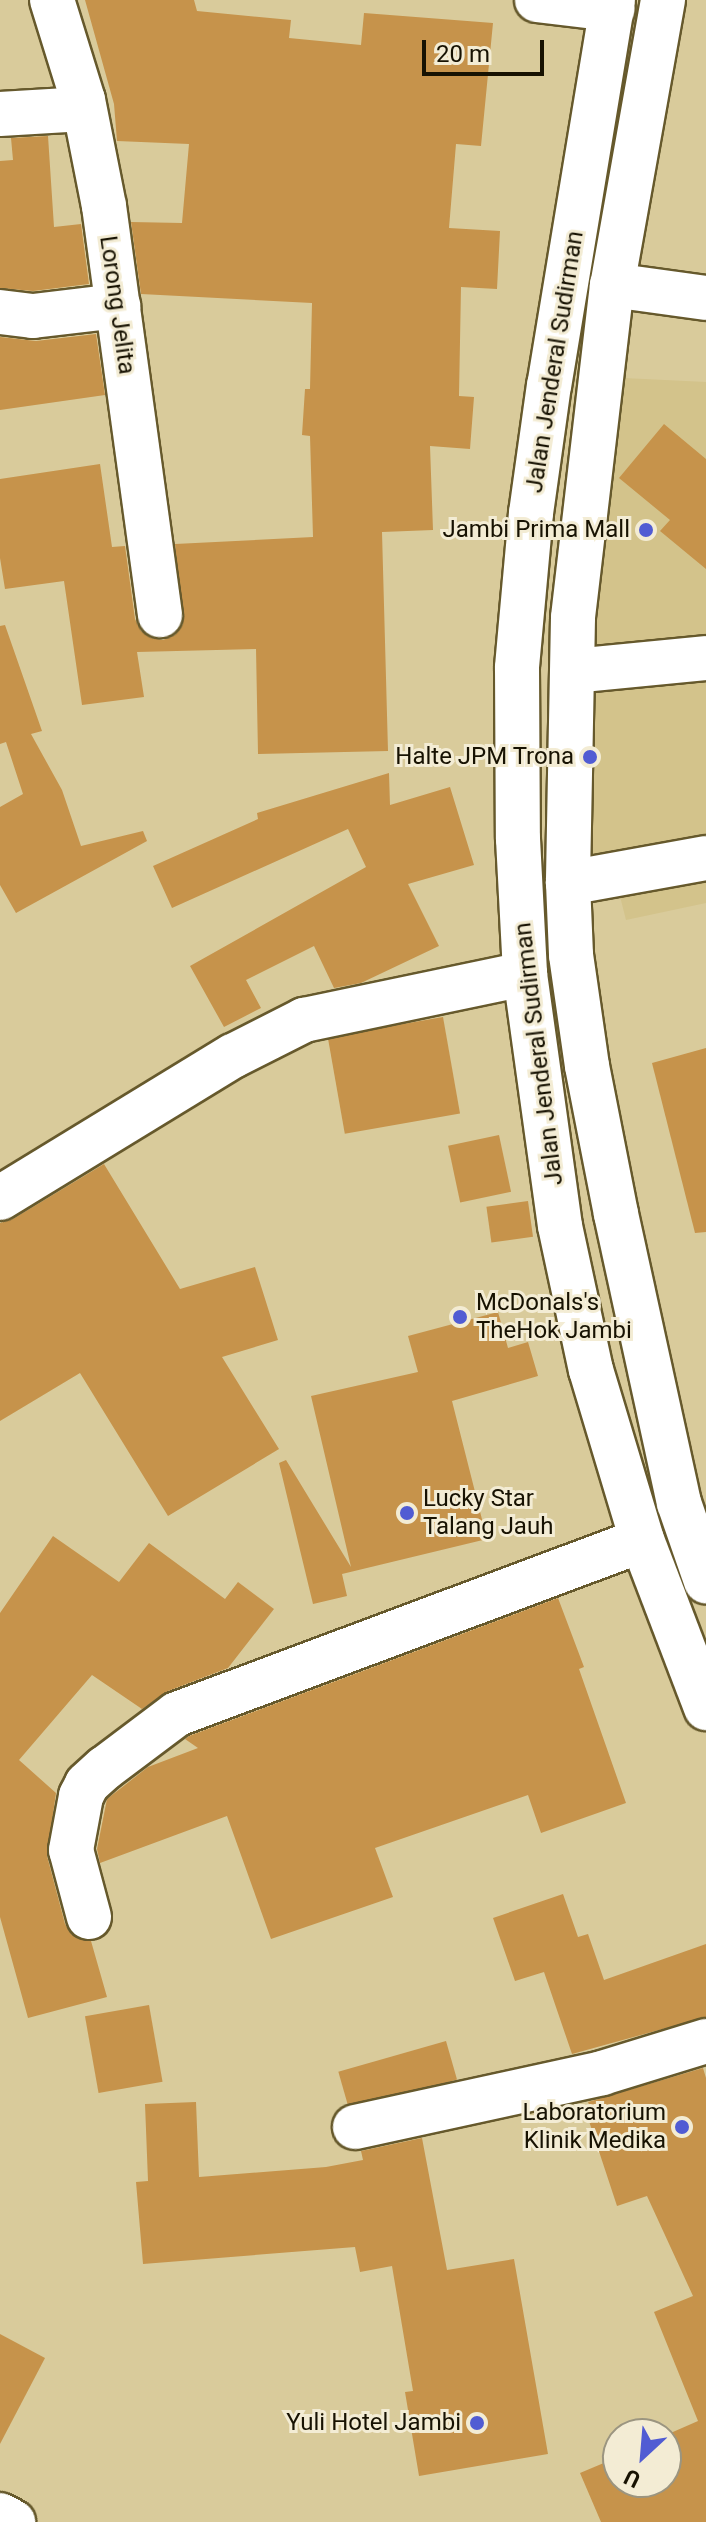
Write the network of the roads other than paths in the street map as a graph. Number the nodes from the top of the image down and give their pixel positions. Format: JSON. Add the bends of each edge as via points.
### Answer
{"nodes":[{"id":1,"x":52,"y":0,"type":"edge"},
{"id":2,"x":537,"y":0,"type":"edge"},
{"id":3,"x":663,"y":0,"type":"edge"},
{"id":4,"x":612,"y":4,"type":"edge"},
{"id":5,"x":84,"y":109,"type":"junction"},
{"id":6,"x":0,"y":114,"type":"edge"},
{"id":7,"x":612,"y":285,"type":"junction"},
{"id":8,"x":706,"y":298,"type":"edge"},
{"id":9,"x":118,"y":306,"type":"junction"},
{"id":10,"x":0,"y":312,"type":"edge"},
{"id":11,"x":160,"y":615,"type":"dead end"},
{"id":12,"x":706,"y":658,"type":"edge"},
{"id":13,"x":573,"y":671,"type":"junction"},
{"id":14,"x":706,"y":858,"type":"edge"},
{"id":15,"x":568,"y":883,"type":"junction"},
{"id":16,"x":525,"y":974,"type":"junction"},
{"id":17,"x":0,"y":1198,"type":"edge"},
{"id":18,"x":616,"y":1214,"type":"junction"},
{"id":19,"x":560,"y":1226,"type":"junction"},
{"id":20,"x":642,"y":1540,"type":"junction"},
{"id":21,"x":706,"y":1581,"type":"edge"},
{"id":22,"x":706,"y":1708,"type":"edge"},
{"id":23,"x":89,"y":1917,"type":"dead end"},
{"id":24,"x":706,"y":2041,"type":"edge"},
{"id":25,"x":355,"y":2127,"type":"dead end"},
{"id":26,"x":0,"y":2515,"type":"edge"},
{"id":27,"x":13,"y":2522,"type":"edge"}],
"edges":[{"from":1,"to":5,"type":"main road","name":"Lorong Jelita"},
{"from":2,"to":4,"type":"main road"},
{"from":3,"to":7,"type":"main road","name":"Jalan Jenderal Sudirman"},
{"from":4,"to":16,"type":"main road","name":"Jalan Jenderal Sudirman","via":[[549,385],[521,613],[518,839]]},
{"from":5,"to":6,"type":"main road"},
{"from":5,"to":9,"type":"main road","name":"Lorong Jelita"},
{"from":7,"to":8,"type":"main road"},
{"from":7,"to":13,"type":"main road","name":"Jalan Jenderal Sudirman","via":[[573,618]]},
{"from":9,"to":10,"type":"main road","via":[[33,316]]},
{"from":9,"to":11,"type":"main road","name":"Lorong Jelita"},
{"from":12,"to":13,"type":"main road"},
{"from":13,"to":15,"type":"main road","name":"Jalan Jenderal Sudirman"},
{"from":14,"to":15,"type":"main road"},
{"from":15,"to":18,"type":"main road","name":"Jalan Jenderal Sudirman","via":[[575,983]]},
{"from":16,"to":17,"type":"main road","via":[[304,1020],[233,1056]]},
{"from":16,"to":19,"type":"main road","name":"Jalan Jenderal Sudirman"},
{"from":18,"to":19,"type":"main road"},
{"from":18,"to":21,"type":"main road","name":"Jalan Jenderal Sudirman","via":[[679,1503]]},
{"from":19,"to":20,"type":"main road","name":"Jalan Jenderal Sudirman","via":[[591,1370]]},
{"from":20,"to":22,"type":"main road","name":"Jalan Jenderal Sudirman"},
{"from":20,"to":23,"type":"main road","via":[[177,1714],[105,1768],[81,1796],[71,1850]]},
{"from":24,"to":25,"type":"main road","via":[[602,2073]]},
{"from":26,"to":27,"type":"main road"}]}
